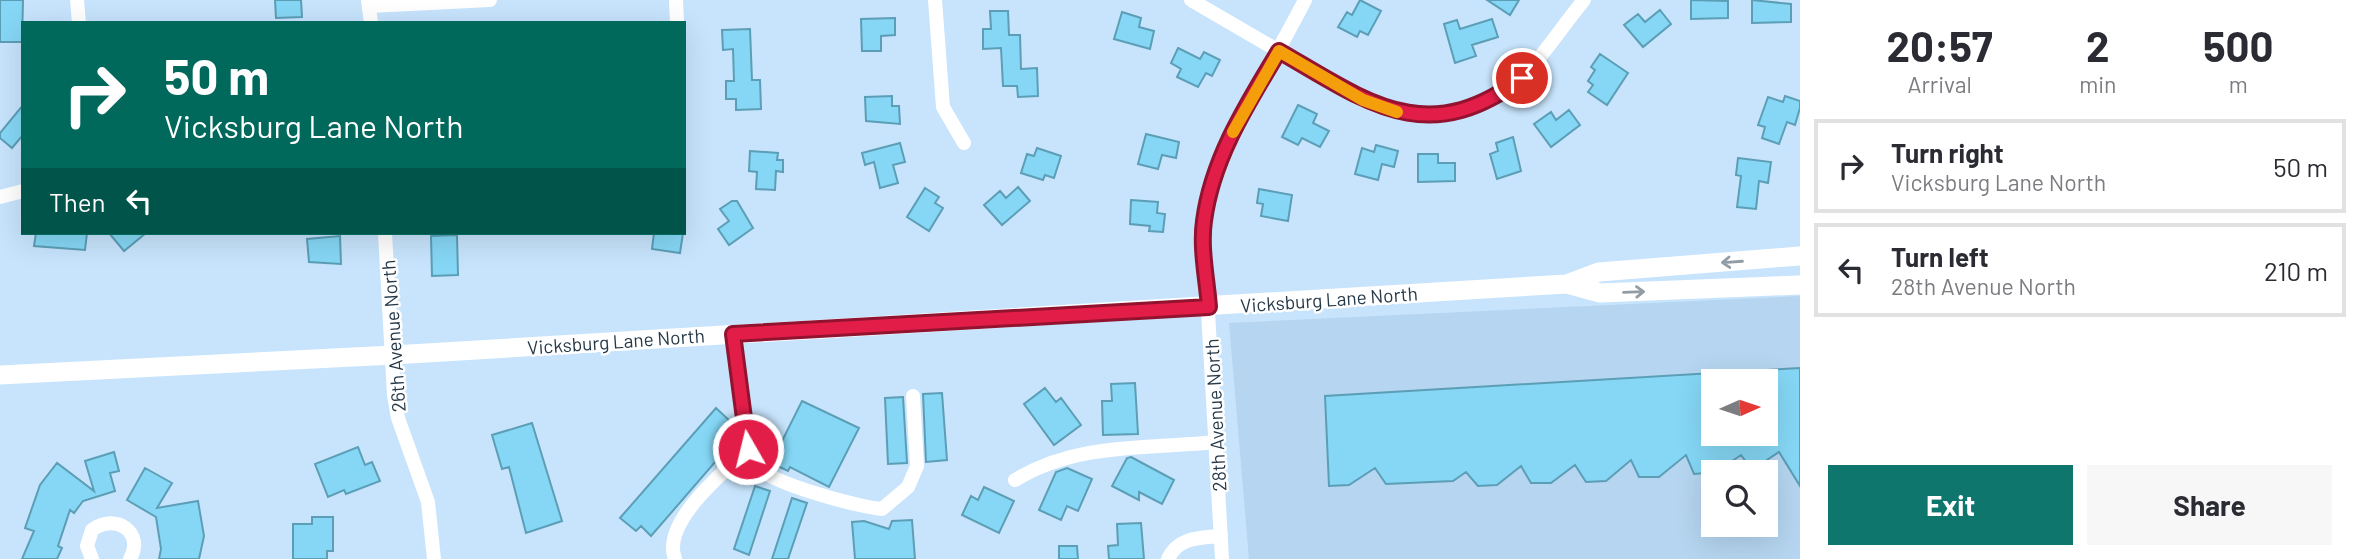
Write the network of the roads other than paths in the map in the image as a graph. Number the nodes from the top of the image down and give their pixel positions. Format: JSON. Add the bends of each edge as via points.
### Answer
{"nodes":[{"id":1,"x":77,"y":0,"type":"edge"},
{"id":2,"x":490,"y":0,"type":"edge"},
{"id":3,"x":676,"y":0,"type":"edge"},
{"id":4,"x":936,"y":0,"type":"edge"},
{"id":5,"x":1191,"y":0,"type":"edge"},
{"id":6,"x":1305,"y":0,"type":"edge"},
{"id":7,"x":1584,"y":0,"type":"edge"},
{"id":8,"x":369,"y":3,"type":"edge"},
{"id":9,"x":79,"y":21,"type":"edge"},
{"id":10,"x":371,"y":21,"type":"edge"},
{"id":11,"x":677,"y":21,"type":"edge"},
{"id":12,"x":1279,"y":51,"type":"junction"},
{"id":13,"x":964,"y":143,"type":"dead end"},
{"id":14,"x":21,"y":192,"type":"edge"},
{"id":15,"x":0,"y":197,"type":"edge"},
{"id":16,"x":385,"y":235,"type":"edge"},
{"id":17,"x":1800,"y":256,"type":"edge"},
{"id":18,"x":1567,"y":284,"type":"junction"},
{"id":19,"x":1800,"y":285,"type":"edge"},
{"id":20,"x":1209,"y":307,"type":"junction"},
{"id":21,"x":733,"y":334,"type":"junction"},
{"id":22,"x":393,"y":355,"type":"junction"},
{"id":23,"x":0,"y":375,"type":"edge"},
{"id":24,"x":913,"y":396,"type":"dead end"},
{"id":25,"x":1217,"y":442,"type":"junction"},
{"id":26,"x":748,"y":449,"type":"junction"},
{"id":27,"x":1016,"y":481,"type":"dead end"},
{"id":28,"x":1221,"y":536,"type":"junction"},
{"id":29,"x":92,"y":559,"type":"edge"},
{"id":30,"x":130,"y":559,"type":"edge"},
{"id":31,"x":434,"y":559,"type":"edge"},
{"id":32,"x":675,"y":559,"type":"edge"},
{"id":33,"x":1168,"y":559,"type":"edge"},
{"id":34,"x":1222,"y":559,"type":"edge"}],
"edges":[{"from":1,"to":9,"type":"street"},
{"from":2,"to":8,"type":"street"},
{"from":3,"to":11,"type":"street"},
{"from":4,"to":13,"type":"street","via":[[943,107]]},
{"from":5,"to":12,"type":"street"},
{"from":6,"to":12,"type":"street","name":"28th Avenue North"},
{"from":7,"to":12,"type":"street","via":[[1522,78],[1473,107],[1445,113],[1389,111]]},
{"from":8,"to":10,"type":"street"},
{"from":12,"to":20,"type":"street","name":"28th Avenue North","via":[[1242,113],[1212,185],[1203,223]]},
{"from":14,"to":15,"type":"street"},
{"from":16,"to":22,"type":"street","name":"26th Avenue North"},
{"from":17,"to":18,"type":"main road","name":"Vicksburg Lane North","one_way":true,"via":[[1600,272]]},
{"from":18,"to":19,"type":"main road","name":"Vicksburg Lane North","one_way":true,"via":[[1600,293]]},
{"from":18,"to":20,"type":"main road","name":"Vicksburg Lane North"},
{"from":20,"to":21,"type":"main road","name":"Vicksburg Lane North"},
{"from":20,"to":25,"type":"street","name":"28th Avenue North"},
{"from":21,"to":22,"type":"main road","name":"Vicksburg Lane North"},
{"from":21,"to":26,"type":"street"},
{"from":22,"to":23,"type":"main road","name":"Vicksburg Lane North"},
{"from":22,"to":31,"type":"street","name":"26th Avenue North","via":[[398,418],[428,502]]},
{"from":24,"to":26,"type":"street","via":[[917,466],[908,487],[882,509],[858,507],[769,474],[755,465]]},
{"from":25,"to":27,"type":"street","via":[[1098,451],[1050,461]]},
{"from":25,"to":28,"type":"street","name":"28th Avenue North"},
{"from":26,"to":32,"type":"street","via":[[692,507],[674,533]]},
{"from":28,"to":33,"type":"street","via":[[1182,541]]},
{"from":28,"to":34,"type":"street","name":"28th Avenue North"},
{"from":29,"to":30,"type":"street","via":[[87,546],[92,530],[113,522],[132,536]]}]}
